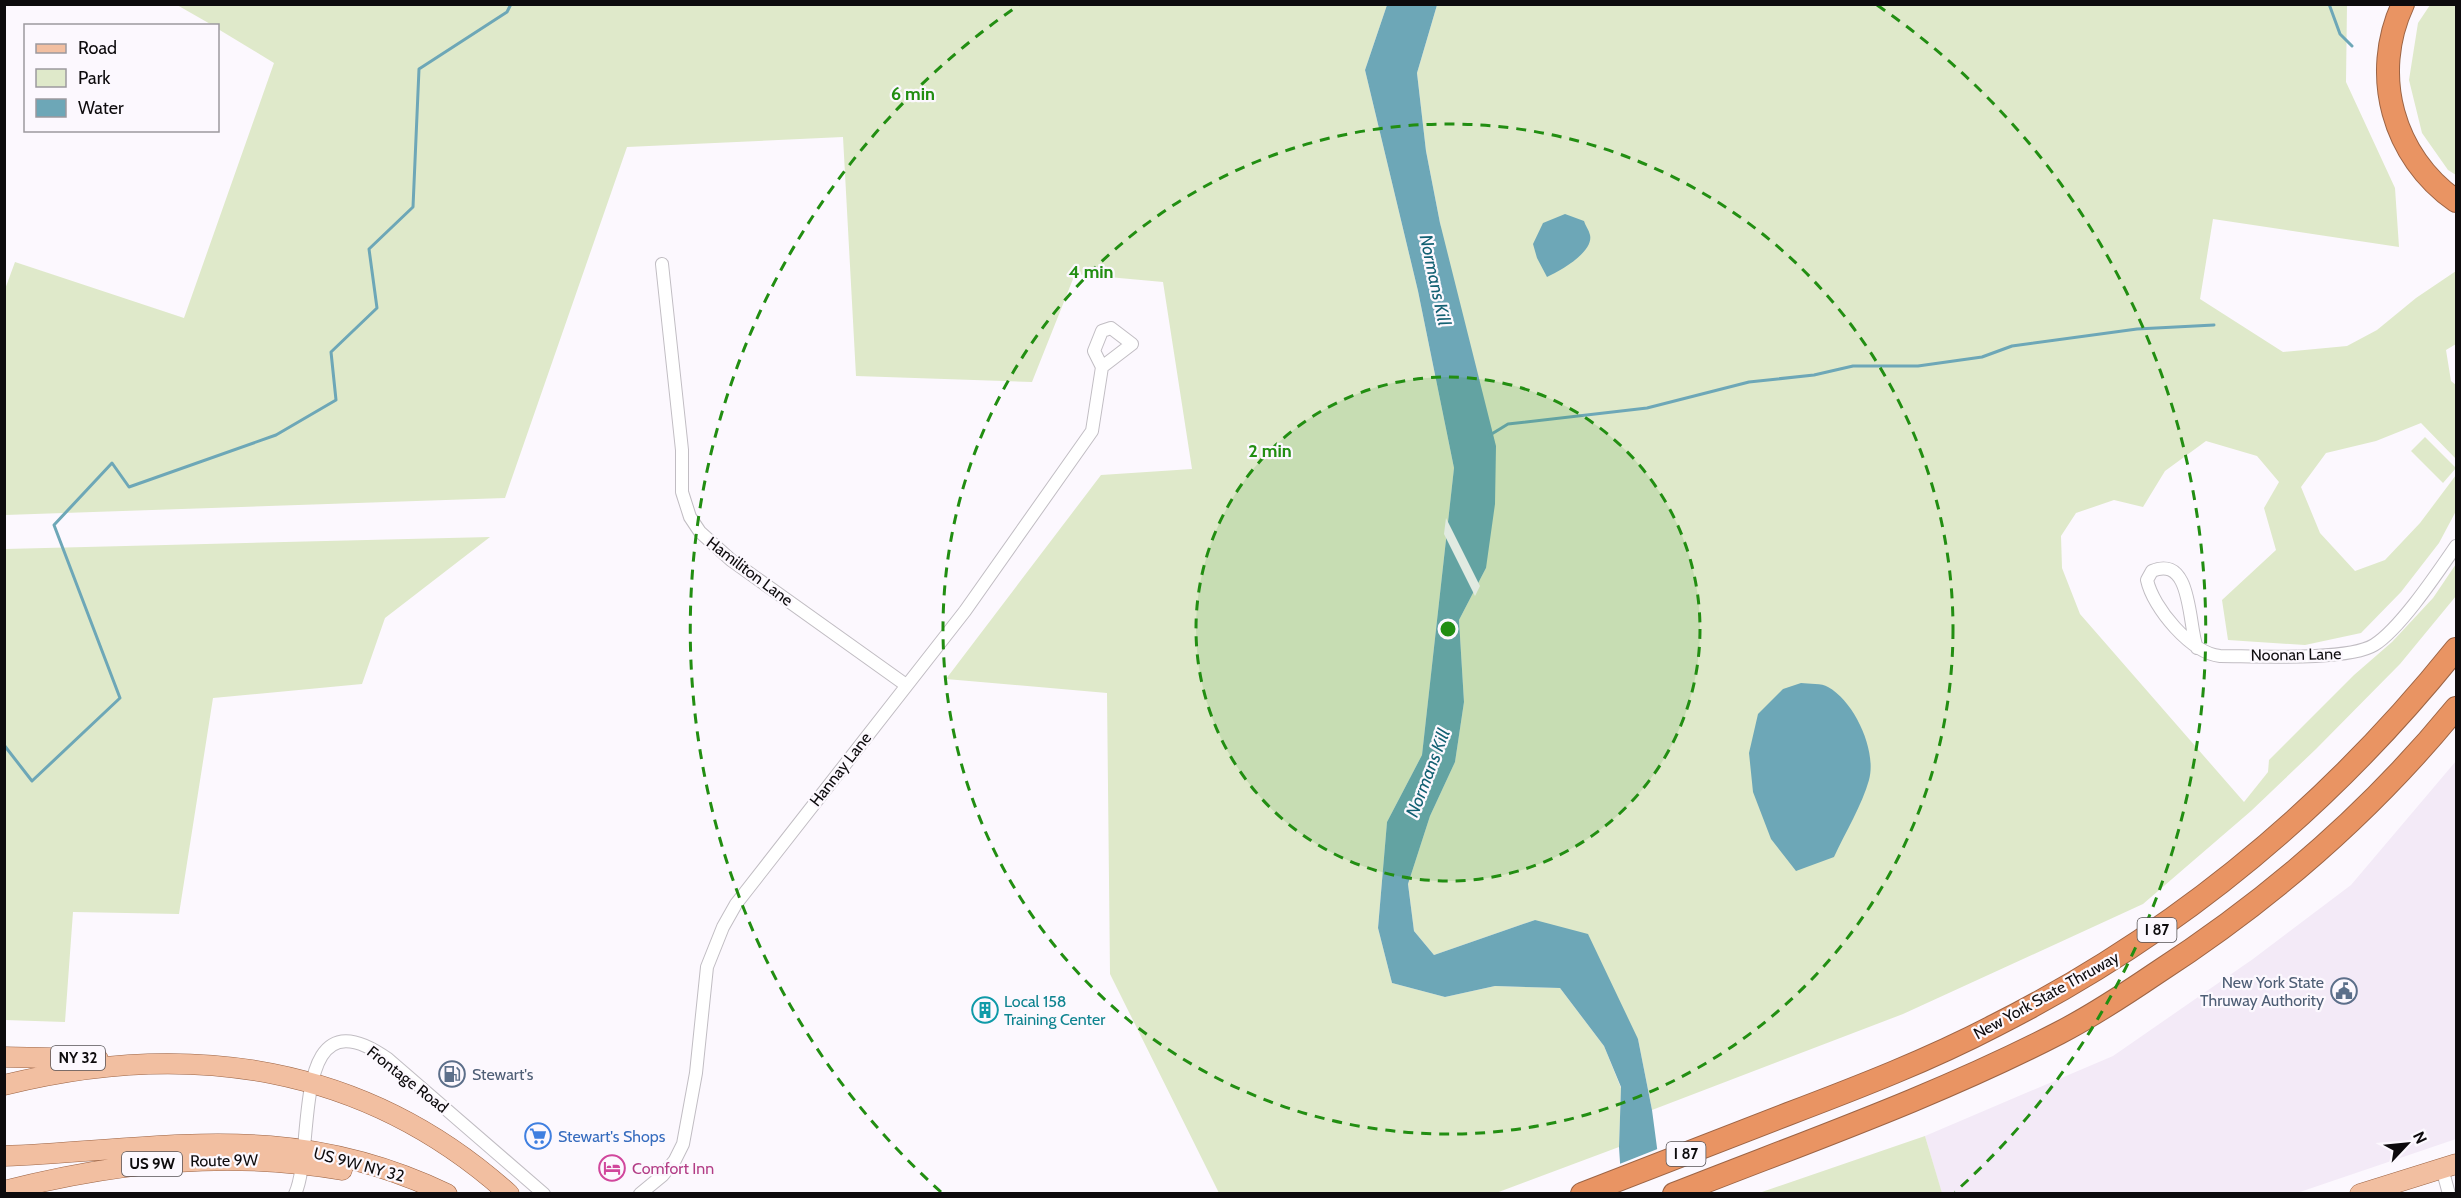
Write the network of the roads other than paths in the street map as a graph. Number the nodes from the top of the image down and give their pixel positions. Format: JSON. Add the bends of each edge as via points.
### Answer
{"nodes":[{"id":1,"x":2403,"y":4,"type":"edge"},
{"id":2,"x":2413,"y":4,"type":"edge"},
{"id":3,"x":2457,"y":189,"type":"edge"},
{"id":4,"x":2457,"y":201,"type":"edge"},
{"id":5,"x":662,"y":264,"type":"dead end"},
{"id":6,"x":1102,"y":367,"type":"dead end"},
{"id":7,"x":2457,"y":546,"type":"edge"},
{"id":8,"x":2197,"y":648,"type":"junction"},
{"id":9,"x":2457,"y":649,"type":"edge"},
{"id":10,"x":906,"y":685,"type":"junction"},
{"id":11,"x":2457,"y":708,"type":"edge"},
{"id":12,"x":2457,"y":721,"type":"edge"},
{"id":13,"x":2420,"y":751,"type":"junction"},
{"id":14,"x":4,"y":1057,"type":"edge"},
{"id":15,"x":151,"y":1064,"type":"junction"},
{"id":16,"x":312,"y":1082,"type":"junction"},
{"id":17,"x":4,"y":1085,"type":"edge"},
{"id":18,"x":4,"y":1156,"type":"edge"},
{"id":19,"x":303,"y":1157,"type":"junction"},
{"id":20,"x":2449,"y":1166,"type":"edge"},
{"id":21,"x":4,"y":1191,"type":"edge"},
{"id":22,"x":295,"y":1194,"type":"edge"},
{"id":23,"x":422,"y":1194,"type":"edge"},
{"id":24,"x":447,"y":1194,"type":"edge"},
{"id":25,"x":508,"y":1194,"type":"edge"},
{"id":26,"x":544,"y":1194,"type":"edge"},
{"id":27,"x":640,"y":1194,"type":"edge"},
{"id":28,"x":1582,"y":1194,"type":"edge"},
{"id":29,"x":1674,"y":1194,"type":"edge"},
{"id":30,"x":2360,"y":1194,"type":"edge"},
{"id":31,"x":2449,"y":1194,"type":"edge"}],
"edges":[{"from":1,"to":4,"type":"highway","via":[[2388,61],[2395,120],[2420,167]]},
{"from":2,"to":3,"type":"highway","via":[[2398,52],[2400,100],[2422,153]]},
{"from":5,"to":10,"type":"street","name":"Hamiliton Lane","via":[[682,450],[682,492],[690,518],[731,560]]},
{"from":6,"to":10,"type":"street","name":"Hannay Lane","via":[[1092,431],[965,611]]},
{"from":7,"to":8,"type":"street","name":"Noonan Lane","via":[[2391,630],[2365,650],[2342,654],[2220,656]]},
{"from":8,"to":8,"type":"street","via":[[2181,579],[2164,567],[2152,571],[2147,580],[2152,595]]},
{"from":9,"to":28,"type":"highway","name":"New York State Thruway","number":"I 87","via":[[2396,721],[2325,793],[2248,861],[2162,927],[2067,987],[1896,1072]]},
{"from":10,"to":27,"type":"street","name":"Hannay Lane","via":[[735,904],[707,967],[696,1073],[683,1144],[663,1175]]},
{"from":11,"to":13,"type":"highway","number":"I 87"},
{"from":12,"to":13,"type":"highway","via":[[2434,747]]},
{"from":13,"to":29,"type":"highway","number":"I 87","via":[[2338,833],[2273,890],[2183,957],[2110,1004],[1985,1069],[1908,1103]]},
{"from":14,"to":15,"type":"main road","number":"NY 32"},
{"from":15,"to":16,"type":"main road","via":[[230,1067]]},
{"from":15,"to":17,"type":"main road","via":[[75,1071]]},
{"from":16,"to":19,"type":"street","name":"Frontage Road"},
{"from":16,"to":25,"type":"main road","via":[[365,1101],[419,1127],[469,1160]]},
{"from":16,"to":26,"type":"street","name":"Frontage Road","via":[[320,1058],[331,1047],[351,1041],[368,1047],[395,1065]]},
{"from":18,"to":19,"type":"main road","via":[[219,1144],[259,1145]]},
{"from":19,"to":21,"type":"main road","name":"Route 9W","number":"US 9W","via":[[165,1162]]},
{"from":19,"to":22,"type":"street","name":"Frontage Road"},
{"from":19,"to":23,"type":"main road","number":"US 9W"},
{"from":19,"to":24,"type":"main road","name":"US 9W NY 32","number":"US 9W","via":[[371,1165]]},
{"from":20,"to":30,"type":"main road"},
{"from":20,"to":31,"type":"street"}]}
